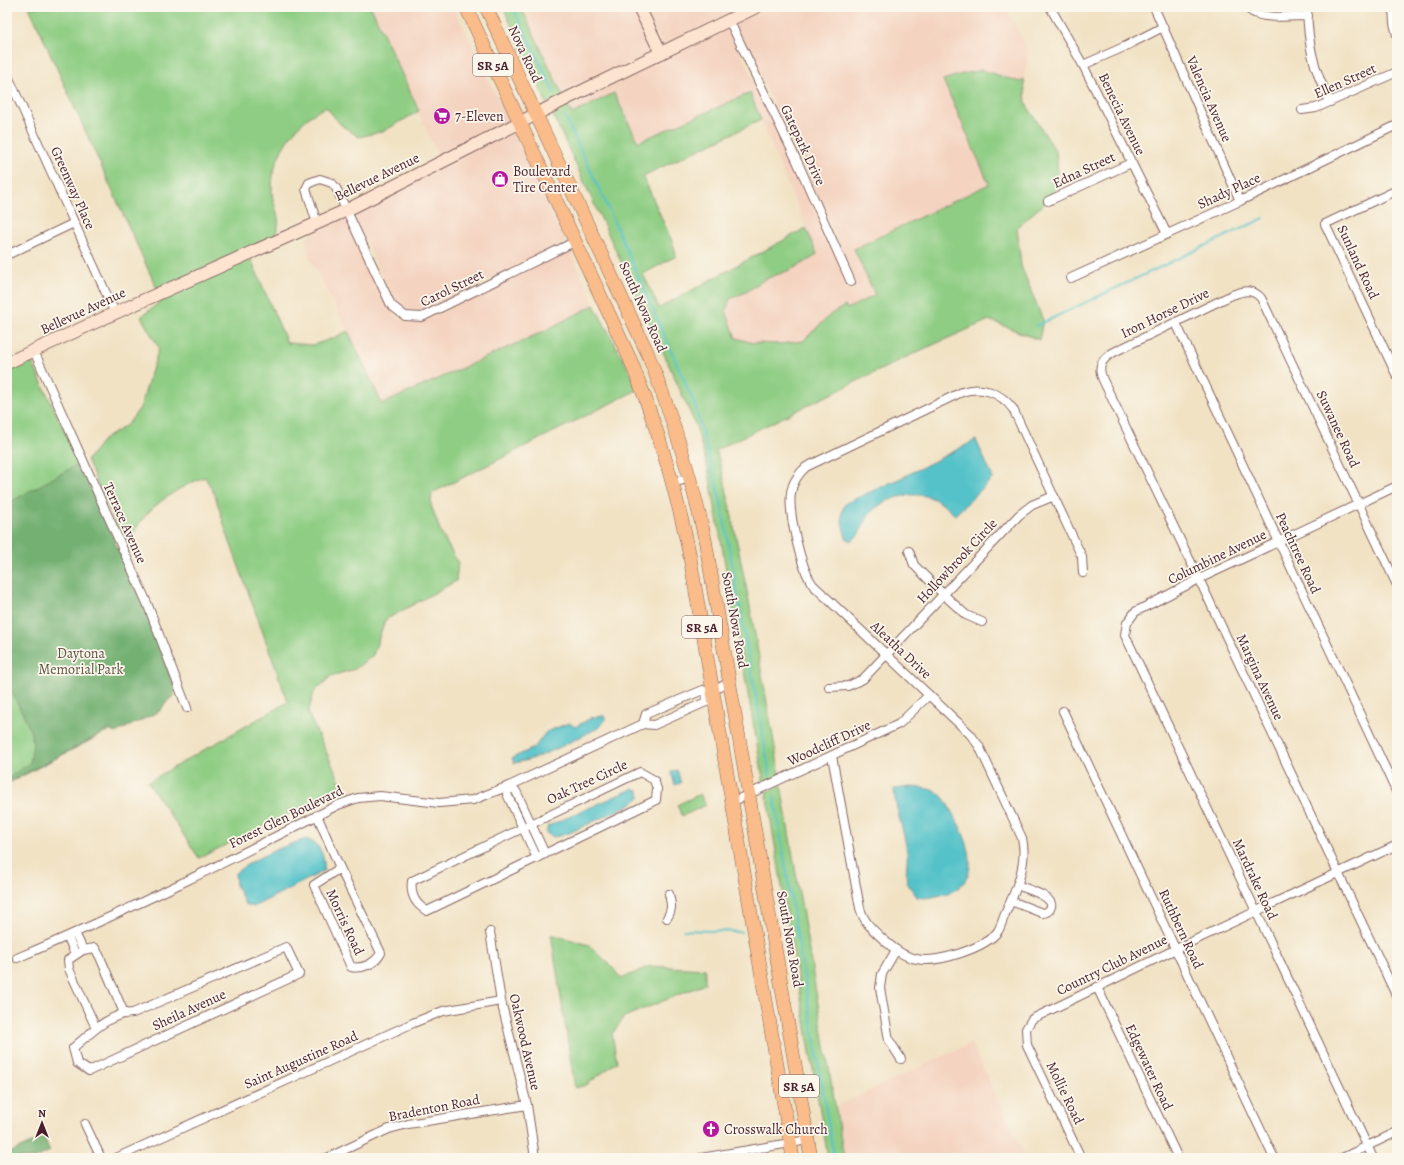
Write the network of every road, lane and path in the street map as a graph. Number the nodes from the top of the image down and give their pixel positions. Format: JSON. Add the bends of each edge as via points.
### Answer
{"nodes":[{"id":1,"x":466,"y":7,"type":"edge"},
{"id":2,"x":486,"y":7,"type":"edge"},
{"id":3,"x":639,"y":7,"type":"edge"},
{"id":4,"x":756,"y":7,"type":"edge"},
{"id":5,"x":1050,"y":7,"type":"edge"},
{"id":6,"x":1154,"y":7,"type":"edge"},
{"id":7,"x":1247,"y":7,"type":"edge"},
{"id":8,"x":1393,"y":7,"type":"edge"},
{"id":9,"x":1308,"y":11,"type":"edge"},
{"id":10,"x":729,"y":20,"type":"junction"},
{"id":11,"x":1163,"y":27,"type":"junction"},
{"id":12,"x":1397,"y":35,"type":"edge"},
{"id":13,"x":661,"y":53,"type":"junction"},
{"id":14,"x":1084,"y":65,"type":"junction"},
{"id":15,"x":1397,"y":72,"type":"edge"},
{"id":16,"x":7,"y":74,"type":"edge"},
{"id":17,"x":1330,"y":102,"type":"junction"},
{"id":18,"x":1302,"y":110,"type":"dead end"},
{"id":19,"x":536,"y":114,"type":"junction"},
{"id":20,"x":520,"y":122,"type":"junction"},
{"id":21,"x":1397,"y":125,"type":"edge"},
{"id":22,"x":1131,"y":163,"type":"junction"},
{"id":23,"x":1397,"y":190,"type":"edge"},
{"id":24,"x":1048,"y":201,"type":"dead end"},
{"id":25,"x":1240,"y":201,"type":"junction"},
{"id":26,"x":347,"y":210,"type":"junction"},
{"id":27,"x":317,"y":222,"type":"junction"},
{"id":28,"x":74,"y":223,"type":"junction"},
{"id":29,"x":1167,"y":234,"type":"junction"},
{"id":30,"x":576,"y":241,"type":"junction"},
{"id":31,"x":7,"y":255,"type":"edge"},
{"id":32,"x":1072,"y":278,"type":"dead end"},
{"id":33,"x":851,"y":282,"type":"dead end"},
{"id":34,"x":1249,"y":290,"type":"joint"},
{"id":35,"x":115,"y":313,"type":"junction"},
{"id":36,"x":1176,"y":323,"type":"junction"},
{"id":37,"x":34,"y":351,"type":"junction"},
{"id":38,"x":7,"y":363,"type":"edge"},
{"id":39,"x":1099,"y":369,"type":"joint"},
{"id":40,"x":1397,"y":376,"type":"edge"},
{"id":41,"x":690,"y":478,"type":"junction"},
{"id":42,"x":673,"y":483,"type":"junction"},
{"id":43,"x":1397,"y":486,"type":"edge"},
{"id":44,"x":1054,"y":496,"type":"junction"},
{"id":45,"x":1359,"y":504,"type":"junction"},
{"id":46,"x":1278,"y":542,"type":"junction"},
{"id":47,"x":909,"y":551,"type":"dead end"},
{"id":48,"x":1083,"y":573,"type":"dead end"},
{"id":49,"x":1199,"y":579,"type":"junction"},
{"id":50,"x":1397,"y":585,"type":"edge"},
{"id":51,"x":943,"y":594,"type":"junction"},
{"id":52,"x":1135,"y":612,"type":"joint"},
{"id":53,"x":982,"y":622,"type":"dead end"},
{"id":54,"x":887,"y":655,"type":"junction"},
{"id":55,"x":730,"y":682,"type":"junction"},
{"id":56,"x":829,"y":687,"type":"dead end"},
{"id":57,"x":710,"y":692,"type":"junction"},
{"id":58,"x":929,"y":695,"type":"junction"},
{"id":59,"x":187,"y":708,"type":"dead end"},
{"id":60,"x":1063,"y":711,"type":"dead end"},
{"id":61,"x":643,"y":724,"type":"junction"},
{"id":62,"x":832,"y":756,"type":"junction"},
{"id":63,"x":509,"y":786,"type":"junction"},
{"id":64,"x":1397,"y":793,"type":"edge"},
{"id":65,"x":749,"y":795,"type":"junction"},
{"id":66,"x":732,"y":802,"type":"junction"},
{"id":67,"x":317,"y":815,"type":"junction"},
{"id":68,"x":526,"y":825,"type":"junction"},
{"id":69,"x":1397,"y":845,"type":"edge"},
{"id":70,"x":541,"y":856,"type":"junction"},
{"id":71,"x":340,"y":868,"type":"junction"},
{"id":72,"x":1338,"y":873,"type":"junction"},
{"id":73,"x":1017,"y":885,"type":"junction"},
{"id":74,"x":669,"y":894,"type":"dead end"},
{"id":75,"x":1011,"y":902,"type":"junction"},
{"id":76,"x":1256,"y":911,"type":"junction"},
{"id":77,"x":667,"y":918,"type":"dead end"},
{"id":78,"x":490,"y":932,"type":"dead end"},
{"id":79,"x":72,"y":935,"type":"junction"},
{"id":80,"x":1176,"y":949,"type":"junction"},
{"id":81,"x":83,"y":950,"type":"junction"},
{"id":82,"x":896,"y":950,"type":"junction"},
{"id":83,"x":75,"y":954,"type":"junction"},
{"id":84,"x":18,"y":958,"type":"dead end"},
{"id":85,"x":770,"y":973,"type":"junction"},
{"id":86,"x":1097,"y":987,"type":"junction"},
{"id":87,"x":1397,"y":997,"type":"edge"},
{"id":88,"x":501,"y":1001,"type":"junction"},
{"id":89,"x":124,"y":1013,"type":"junction"},
{"id":90,"x":96,"y":1028,"type":"junction"},
{"id":91,"x":1026,"y":1039,"type":"joint"},
{"id":92,"x":901,"y":1059,"type":"dead end"},
{"id":93,"x":526,"y":1105,"type":"junction"},
{"id":94,"x":85,"y":1124,"type":"dead end"},
{"id":95,"x":1397,"y":1132,"type":"edge"},
{"id":96,"x":808,"y":1140,"type":"junction"},
{"id":97,"x":790,"y":1142,"type":"junction"},
{"id":98,"x":1367,"y":1146,"type":"junction"},
{"id":99,"x":101,"y":1158,"type":"edge"},
{"id":100,"x":116,"y":1158,"type":"edge"},
{"id":101,"x":328,"y":1158,"type":"edge"},
{"id":102,"x":535,"y":1158,"type":"edge"},
{"id":103,"x":701,"y":1158,"type":"edge"},
{"id":104,"x":792,"y":1158,"type":"edge"},
{"id":105,"x":811,"y":1158,"type":"edge"},
{"id":106,"x":1081,"y":1158,"type":"edge"},
{"id":107,"x":1178,"y":1158,"type":"edge"},
{"id":108,"x":1274,"y":1158,"type":"edge"},
{"id":109,"x":1342,"y":1158,"type":"edge"},
{"id":110,"x":1373,"y":1158,"type":"edge"}],
"edges":[{"from":1,"to":20,"type":"main road","number":"SR 5A"},
{"from":2,"to":19,"type":"main road","name":"Nova Road","number":"SR 5A"},
{"from":3,"to":13,"type":"street"},
{"from":4,"to":10,"type":"street","name":"Bellevue Avenue"},
{"from":5,"to":14,"type":"street","name":"Benecia Avenue"},
{"from":6,"to":11,"type":"street","name":"Valencia Avenue"},
{"from":7,"to":9,"type":"street","via":[[1258,15]]},
{"from":8,"to":12,"type":"street"},
{"from":9,"to":17,"type":"street","via":[[1311,54]]},
{"from":10,"to":13,"type":"street","name":"Bellevue Avenue"},
{"from":10,"to":33,"type":"street","name":"Gatepark Drive"},
{"from":11,"to":14,"type":"street"},
{"from":11,"to":25,"type":"street","name":"Valencia Avenue"},
{"from":13,"to":19,"type":"street","name":"Bellevue Avenue"},
{"from":14,"to":22,"type":"street","name":"Benecia Avenue"},
{"from":15,"to":17,"type":"street","name":"Ellen Street"},
{"from":16,"to":28,"type":"street","name":"Greenway Place"},
{"from":17,"to":18,"type":"street","name":"Ellen Street"},
{"from":19,"to":20,"type":"street","name":"Bellevue Avenue"},
{"from":19,"to":41,"type":"main road","name":"South Nova Road","number":"SR 5A","via":[[647,352],[670,411]]},
{"from":20,"to":26,"type":"street","name":"Bellevue Avenue"},
{"from":20,"to":30,"type":"main road","name":"South Nova Road","number":"SR 5A"},
{"from":21,"to":25,"type":"street","name":"Shady Place"},
{"from":22,"to":24,"type":"street","name":"Edna Street"},
{"from":22,"to":29,"type":"street","name":"Benecia Avenue"},
{"from":23,"to":40,"type":"street","name":"Sunland Road","via":[[1325,224]]},
{"from":25,"to":29,"type":"street","name":"Shady Place"},
{"from":26,"to":27,"type":"street","name":"Bellevue Avenue"},
{"from":26,"to":27,"type":"street","name":"Carol Street","via":[[332,183],[315,180],[309,183],[306,189]]},
{"from":26,"to":30,"type":"street","name":"Carol Street","via":[[391,305],[405,316],[422,317]]},
{"from":27,"to":35,"type":"street","name":"Bellevue Avenue"},
{"from":28,"to":31,"type":"street"},
{"from":28,"to":35,"type":"street","name":"Greenway Place"},
{"from":29,"to":32,"type":"street","name":"Shady Place"},
{"from":30,"to":42,"type":"main road","name":"South Nova Road","number":"SR 5A","via":[[642,388]]},
{"from":34,"to":36,"type":"street","name":"Iron Horse Drive","via":[[1232,295]]},
{"from":34,"to":45,"type":"street","name":"Suwanee Road","via":[[1261,298]]},
{"from":35,"to":37,"type":"street","name":"Bellevue Avenue"},
{"from":36,"to":39,"type":"street","name":"Iron Horse Drive","via":[[1106,356]]},
{"from":36,"to":46,"type":"street","name":"Peachtree Road"},
{"from":37,"to":38,"type":"street","name":"Bellevue Avenue"},
{"from":37,"to":59,"type":"street","name":"Terrace Avenue","via":[[147,603]]},
{"from":39,"to":49,"type":"street","name":"Margina Avenue"},
{"from":41,"to":42,"type":"street"},
{"from":41,"to":55,"type":"main road","name":"South Nova Road","number":"SR 5A","via":[[705,539]]},
{"from":42,"to":57,"type":"main road","name":"South Nova Road","number":"SR 5A","via":[[689,552]]},
{"from":43,"to":45,"type":"street","name":"Columbine Avenue"},
{"from":44,"to":48,"type":"street","name":"Aleatha Drive","via":[[1082,557]]},
{"from":44,"to":51,"type":"street","name":"Hollowbrook Circle","via":[[1025,509]]},
{"from":44,"to":54,"type":"street","name":"Aleatha Drive","via":[[1013,410],[998,395],[979,389],[956,395],[812,463],[802,471],[792,487],[791,500],[804,569],[813,585]]},
{"from":45,"to":46,"type":"street","name":"Columbine Avenue"},
{"from":45,"to":50,"type":"street","name":"Suwanee Road"},
{"from":46,"to":49,"type":"street","name":"Columbine Avenue"},
{"from":46,"to":64,"type":"street","name":"Peachtree Road"},
{"from":47,"to":51,"type":"street","via":[[914,565]]},
{"from":49,"to":52,"type":"street","name":"Columbine Avenue"},
{"from":49,"to":72,"type":"street","name":"Margina Avenue"},
{"from":51,"to":53,"type":"street","via":[[966,615]]},
{"from":51,"to":54,"type":"street","name":"Hollowbrook Circle"},
{"from":52,"to":76,"type":"street","name":"Mardrake Road","via":[[1127,623],[1125,635]]},
{"from":54,"to":56,"type":"street","name":"Hollowbrook Circle","via":[[855,684]]},
{"from":54,"to":58,"type":"street","name":"Aleatha Drive"},
{"from":55,"to":57,"type":"street"},
{"from":55,"to":65,"type":"main road","name":"South Nova Road","number":"SR 5A"},
{"from":57,"to":61,"type":"street","name":"Forest Glen Boulevard","via":[[706,702],[654,725]]},
{"from":57,"to":61,"type":"street","name":"Forest Glen Boulevard","via":[[703,690],[646,714]]},
{"from":57,"to":66,"type":"main road","name":"South Nova Road","number":"SR 5A"},
{"from":58,"to":62,"type":"street","name":"Woodcliff Drive","via":[[900,724]]},
{"from":58,"to":73,"type":"street","name":"Aleatha Drive","via":[[959,722],[979,746],[1003,796],[1024,846],[1024,862]]},
{"from":60,"to":80,"type":"street","name":"Ruthbern Road"},
{"from":61,"to":63,"type":"street","name":"Forest Glen Boulevard"},
{"from":62,"to":65,"type":"street","name":"Woodcliff Drive"},
{"from":62,"to":82,"type":"street","name":"Aleatha Drive","via":[[862,914],[874,931]]},
{"from":63,"to":67,"type":"street","name":"Forest Glen Boulevard","via":[[473,800],[439,803],[380,796],[358,798],[338,804]]},
{"from":63,"to":68,"type":"street","via":[[507,794]]},
{"from":65,"to":66,"type":"street","name":"Woodcliff Drive"},
{"from":65,"to":85,"type":"main road","name":"South Nova Road","number":"SR 5A"},
{"from":66,"to":85,"type":"main road","name":"South Nova Road","number":"SR 5A"},
{"from":67,"to":71,"type":"street","name":"Morris Road"},
{"from":67,"to":79,"type":"street","name":"Forest Glen Boulevard"},
{"from":68,"to":70,"type":"street"},
{"from":68,"to":70,"type":"street","name":"Oak Tree Circle","via":[[640,772],[654,780],[657,789],[656,800]]},
{"from":68,"to":70,"type":"street","name":"Oak Tree Circle","via":[[412,881],[413,898],[418,906],[427,911]]},
{"from":69,"to":72,"type":"street","name":"Country Club Avenue"},
{"from":71,"to":71,"type":"street","name":"Morris Road","via":[[381,953],[377,959],[359,968],[352,967],[314,885]]},
{"from":72,"to":76,"type":"street","name":"Country Club Avenue"},
{"from":72,"to":87,"type":"street","name":"Margina Avenue"},
{"from":73,"to":75,"type":"street","name":"Aleatha Drive"},
{"from":73,"to":75,"type":"street","via":[[1048,898],[1051,908],[1048,912],[1042,913]]},
{"from":74,"to":77,"type":"street","via":[[672,912]]},
{"from":75,"to":82,"type":"street","name":"Aleatha Drive","via":[[998,931],[983,943],[943,958],[930,960],[912,958]]},
{"from":76,"to":80,"type":"street","name":"Country Club Avenue"},
{"from":76,"to":98,"type":"street","name":"Mardrake Road"},
{"from":78,"to":88,"type":"street","name":"Oakwood Avenue"},
{"from":79,"to":81,"type":"street"},
{"from":79,"to":83,"type":"street"},
{"from":79,"to":84,"type":"street","name":"Forest Glen Boulevard"},
{"from":80,"to":86,"type":"street","name":"Country Club Avenue"},
{"from":80,"to":108,"type":"street","name":"Ruthbern Road"},
{"from":81,"to":83,"type":"street"},
{"from":81,"to":89,"type":"street","via":[[95,948]]},
{"from":82,"to":92,"type":"street","via":[[882,974],[880,988],[889,1040]]},
{"from":83,"to":90,"type":"street","via":[[68,960],[69,968]]},
{"from":85,"to":96,"type":"main road","name":"South Nova Road","number":"SR 5A"},
{"from":85,"to":97,"type":"main road","name":"South Nova Road","number":"SR 5A"},
{"from":86,"to":91,"type":"street","name":"Country Club Avenue","via":[[1037,1016],[1029,1024]]},
{"from":86,"to":107,"type":"street","name":"Edgewater Road"},
{"from":88,"to":93,"type":"street","name":"Oakwood Avenue"},
{"from":88,"to":100,"type":"street","name":"Saint Augustine Road","via":[[443,1012],[413,1023]]},
{"from":89,"to":90,"type":"street","name":"Sheila Avenue"},
{"from":89,"to":90,"type":"street","name":"Sheila Avenue","via":[[133,1013],[286,946],[299,974],[89,1071],[77,1063],[73,1048]]},
{"from":91,"to":106,"type":"street","name":"Mollie Road"},
{"from":93,"to":101,"type":"street","name":"Bradenton Road","via":[[389,1129]]},
{"from":93,"to":102,"type":"street","name":"Oakwood Avenue"},
{"from":94,"to":99,"type":"street"},
{"from":95,"to":98,"type":"street"},
{"from":96,"to":97,"type":"street"},
{"from":96,"to":105,"type":"main road","name":"South Nova Road","number":"SR 5A"},
{"from":97,"to":103,"type":"street"},
{"from":97,"to":104,"type":"main road","name":"South Nova Road","number":"SR 5A"},
{"from":98,"to":109,"type":"street"},
{"from":98,"to":110,"type":"street","name":"Mardrake Road"}]}
